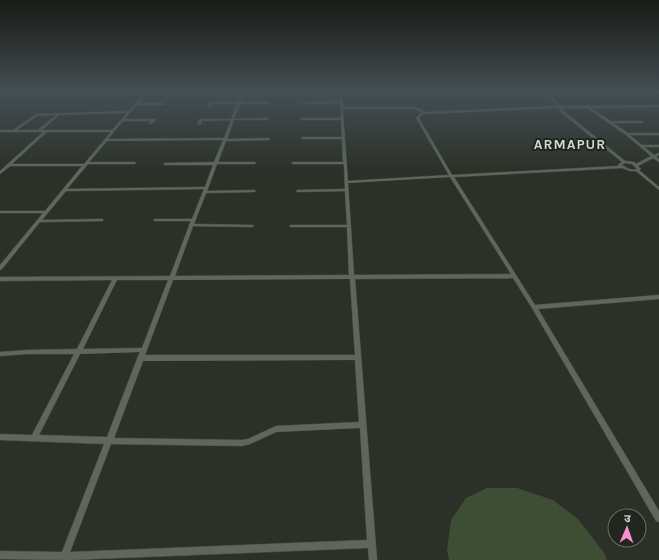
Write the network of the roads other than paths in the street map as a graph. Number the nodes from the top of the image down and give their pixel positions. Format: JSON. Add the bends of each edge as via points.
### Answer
{"nodes":[{"id":1,"x":30,"y":118,"type":"edge"},
{"id":2,"x":54,"y":118,"type":"edge"},
{"id":3,"x":417,"y":118,"type":"edge"},
{"id":4,"x":570,"y":118,"type":"edge"},
{"id":5,"x":604,"y":118,"type":"edge"},
{"id":6,"x":232,"y":119,"type":"junction"},
{"id":7,"x":267,"y":119,"type":"dead end"},
{"id":8,"x":302,"y":119,"type":"dead end"},
{"id":9,"x":342,"y":119,"type":"joint"},
{"id":10,"x":122,"y":120,"type":"joint"},
{"id":11,"x":610,"y":122,"type":"junction"},
{"id":12,"x":642,"y":122,"type":"dead end"},
{"id":13,"x":151,"y":123,"type":"dead end"},
{"id":14,"x":199,"y":124,"type":"dead end"},
{"id":15,"x":0,"y":131,"type":"edge"},
{"id":16,"x":14,"y":131,"type":"junction"},
{"id":17,"x":39,"y":131,"type":"junction"},
{"id":18,"x":46,"y":131,"type":"junction"},
{"id":19,"x":113,"y":131,"type":"junction"},
{"id":20,"x":627,"y":134,"type":"junction"},
{"id":21,"x":659,"y":134,"type":"edge"},
{"id":22,"x":303,"y":138,"type":"dead end"},
{"id":23,"x":343,"y":138,"type":"junction"},
{"id":24,"x":225,"y":139,"type":"junction"},
{"id":25,"x":268,"y":139,"type":"dead end"},
{"id":26,"x":105,"y":140,"type":"junction"},
{"id":27,"x":642,"y":146,"type":"junction"},
{"id":28,"x":659,"y":146,"type":"edge"},
{"id":29,"x":659,"y":154,"type":"edge"},
{"id":30,"x":653,"y":156,"type":"junction"},
{"id":31,"x":659,"y":161,"type":"edge"},
{"id":32,"x":254,"y":162,"type":"dead end"},
{"id":33,"x":624,"y":162,"type":"junction"},
{"id":34,"x":134,"y":163,"type":"dead end"},
{"id":35,"x":292,"y":163,"type":"dead end"},
{"id":36,"x":344,"y":163,"type":"junction"},
{"id":37,"x":85,"y":164,"type":"junction"},
{"id":38,"x":165,"y":164,"type":"dead end"},
{"id":39,"x":215,"y":164,"type":"junction"},
{"id":40,"x":8,"y":165,"type":"junction"},
{"id":41,"x":636,"y":165,"type":"junction"},
{"id":42,"x":623,"y":167,"type":"junction"},
{"id":43,"x":637,"y":170,"type":"junction"},
{"id":44,"x":0,"y":173,"type":"edge"},
{"id":45,"x":451,"y":176,"type":"junction"},
{"id":46,"x":346,"y":182,"type":"junction"},
{"id":47,"x":659,"y":189,"type":"edge"},
{"id":48,"x":64,"y":190,"type":"junction"},
{"id":49,"x":205,"y":190,"type":"junction"},
{"id":50,"x":346,"y":190,"type":"junction"},
{"id":51,"x":254,"y":191,"type":"dead end"},
{"id":52,"x":298,"y":191,"type":"dead end"},
{"id":53,"x":0,"y":212,"type":"edge"},
{"id":54,"x":46,"y":212,"type":"junction"},
{"id":55,"x":101,"y":220,"type":"dead end"},
{"id":56,"x":155,"y":220,"type":"dead end"},
{"id":57,"x":39,"y":221,"type":"junction"},
{"id":58,"x":192,"y":223,"type":"junction"},
{"id":59,"x":252,"y":226,"type":"dead end"},
{"id":60,"x":291,"y":226,"type":"dead end"},
{"id":61,"x":348,"y":226,"type":"junction"},
{"id":62,"x":0,"y":268,"type":"edge"},
{"id":63,"x":514,"y":276,"type":"junction"},
{"id":64,"x":352,"y":277,"type":"junction"},
{"id":65,"x":116,"y":278,"type":"junction"},
{"id":66,"x":172,"y":278,"type":"junction"},
{"id":67,"x":0,"y":279,"type":"edge"},
{"id":68,"x":659,"y":297,"type":"edge"},
{"id":69,"x":534,"y":307,"type":"junction"},
{"id":70,"x":143,"y":350,"type":"junction"},
{"id":71,"x":78,"y":351,"type":"junction"},
{"id":72,"x":0,"y":354,"type":"edge"},
{"id":73,"x":358,"y":357,"type":"junction"},
{"id":74,"x":140,"y":358,"type":"junction"},
{"id":75,"x":363,"y":425,"type":"junction"},
{"id":76,"x":0,"y":437,"type":"edge"},
{"id":77,"x":34,"y":438,"type":"junction"},
{"id":78,"x":108,"y":441,"type":"junction"},
{"id":79,"x":659,"y":518,"type":"edge"},
{"id":80,"x":372,"y":544,"type":"junction"},
{"id":81,"x":0,"y":555,"type":"edge"},
{"id":82,"x":64,"y":558,"type":"edge"},
{"id":83,"x":373,"y":560,"type":"edge"}],
"edges":[{"from":1,"to":16,"type":"street"},
{"from":2,"to":17,"type":"street"},
{"from":3,"to":45,"type":"street"},
{"from":4,"to":33,"type":"street"},
{"from":5,"to":11,"type":"street"},
{"from":6,"to":7,"type":"street"},
{"from":6,"to":14,"type":"street","via":[[201,120]]},
{"from":6,"to":24,"type":"street"},
{"from":8,"to":9,"type":"street"},
{"from":9,"to":23,"type":"street"},
{"from":10,"to":13,"type":"street","via":[[154,120]]},
{"from":10,"to":19,"type":"street"},
{"from":11,"to":12,"type":"street"},
{"from":11,"to":20,"type":"street"},
{"from":15,"to":16,"type":"street"},
{"from":16,"to":17,"type":"street"},
{"from":17,"to":18,"type":"street"},
{"from":18,"to":19,"type":"street"},
{"from":18,"to":40,"type":"street"},
{"from":19,"to":26,"type":"street"},
{"from":20,"to":21,"type":"street"},
{"from":20,"to":27,"type":"street"},
{"from":22,"to":23,"type":"street"},
{"from":23,"to":36,"type":"street"},
{"from":24,"to":25,"type":"street"},
{"from":24,"to":26,"type":"street"},
{"from":24,"to":39,"type":"street"},
{"from":26,"to":37,"type":"street"},
{"from":27,"to":28,"type":"street"},
{"from":27,"to":30,"type":"street"},
{"from":29,"to":30,"type":"street"},
{"from":30,"to":31,"type":"street"},
{"from":30,"to":41,"type":"street"},
{"from":32,"to":39,"type":"street"},
{"from":33,"to":41,"type":"street"},
{"from":33,"to":42,"type":"street","via":[[621,164]]},
{"from":34,"to":37,"type":"street"},
{"from":35,"to":36,"type":"street"},
{"from":36,"to":46,"type":"street"},
{"from":37,"to":40,"type":"street"},
{"from":37,"to":48,"type":"street"},
{"from":38,"to":39,"type":"street"},
{"from":39,"to":49,"type":"street"},
{"from":40,"to":44,"type":"street"},
{"from":41,"to":43,"type":"street","via":[[639,169]]},
{"from":42,"to":43,"type":"street"},
{"from":42,"to":45,"type":"street"},
{"from":43,"to":47,"type":"street"},
{"from":45,"to":46,"type":"street"},
{"from":45,"to":63,"type":"street"},
{"from":46,"to":50,"type":"street"},
{"from":48,"to":49,"type":"street"},
{"from":48,"to":54,"type":"street"},
{"from":49,"to":51,"type":"street"},
{"from":49,"to":58,"type":"street"},
{"from":50,"to":52,"type":"street"},
{"from":50,"to":61,"type":"street"},
{"from":53,"to":54,"type":"street"},
{"from":54,"to":57,"type":"street"},
{"from":55,"to":57,"type":"street"},
{"from":56,"to":58,"type":"street"},
{"from":57,"to":62,"type":"street"},
{"from":58,"to":59,"type":"street"},
{"from":58,"to":66,"type":"street"},
{"from":60,"to":61,"type":"street"},
{"from":61,"to":64,"type":"street"},
{"from":63,"to":64,"type":"street"},
{"from":63,"to":69,"type":"street"},
{"from":64,"to":66,"type":"street"},
{"from":64,"to":73,"type":"street"},
{"from":65,"to":66,"type":"street"},
{"from":65,"to":67,"type":"street"},
{"from":65,"to":71,"type":"street"},
{"from":66,"to":70,"type":"street"},
{"from":68,"to":69,"type":"street"},
{"from":69,"to":79,"type":"street"},
{"from":70,"to":71,"type":"street"},
{"from":70,"to":74,"type":"street"},
{"from":71,"to":72,"type":"street"},
{"from":71,"to":77,"type":"street"},
{"from":73,"to":74,"type":"street"},
{"from":73,"to":75,"type":"street"},
{"from":74,"to":78,"type":"street"},
{"from":75,"to":78,"type":"street","via":[[276,429],[242,443]]},
{"from":75,"to":80,"type":"street"},
{"from":76,"to":77,"type":"street"},
{"from":77,"to":78,"type":"street"},
{"from":78,"to":82,"type":"street"},
{"from":80,"to":82,"type":"street"},
{"from":80,"to":83,"type":"street"},
{"from":81,"to":82,"type":"street"}]}
